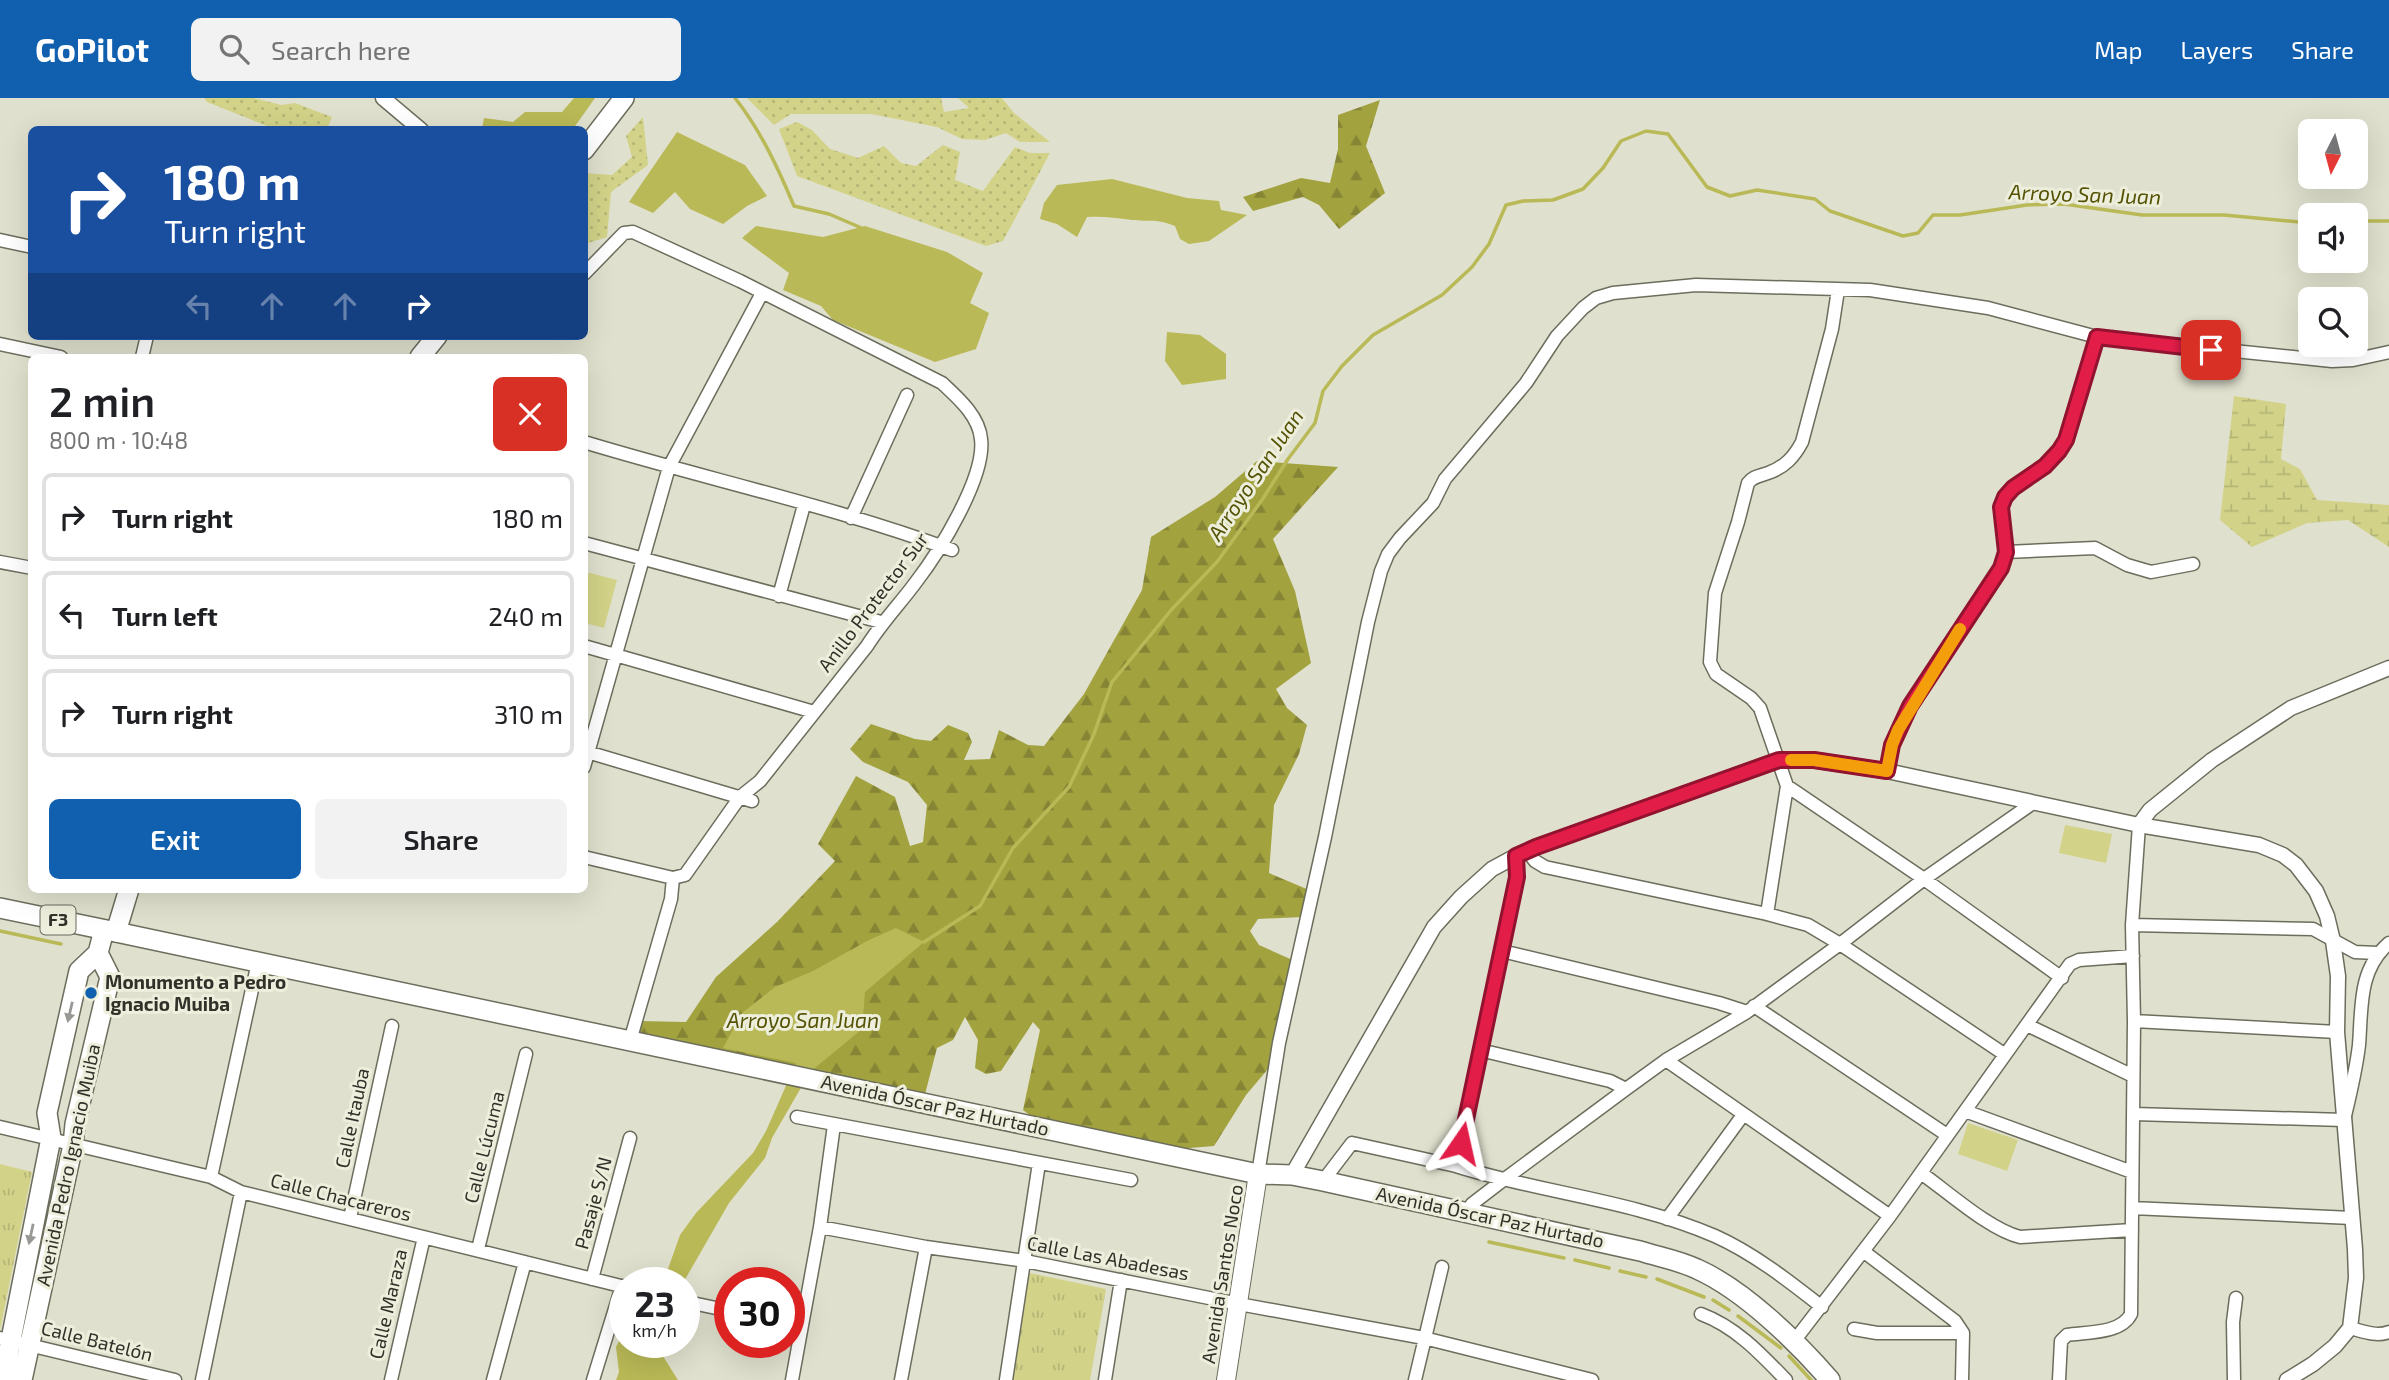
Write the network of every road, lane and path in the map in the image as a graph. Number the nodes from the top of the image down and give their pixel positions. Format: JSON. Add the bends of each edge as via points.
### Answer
{"nodes":[{"id":1,"x":383,"y":98,"type":"edge"},
{"id":2,"x":624,"y":98,"type":"edge"},
{"id":3,"x":416,"y":126,"type":"edge"},
{"id":4,"x":588,"y":145,"type":"edge"},
{"id":5,"x":0,"y":240,"type":"edge"},
{"id":6,"x":28,"y":246,"type":"edge"},
{"id":7,"x":588,"y":270,"type":"edge"},
{"id":8,"x":1838,"y":290,"type":"junction"},
{"id":9,"x":762,"y":293,"type":"junction"},
{"id":10,"x":2097,"y":337,"type":"junction"},
{"id":11,"x":434,"y":340,"type":"edge"},
{"id":12,"x":0,"y":345,"type":"edge"},
{"id":13,"x":2389,"y":352,"type":"edge"},
{"id":14,"x":46,"y":354,"type":"edge"},
{"id":15,"x":422,"y":354,"type":"edge"},
{"id":16,"x":906,"y":395,"type":"dead end"},
{"id":17,"x":588,"y":443,"type":"edge"},
{"id":18,"x":669,"y":467,"type":"junction"},
{"id":19,"x":804,"y":505,"type":"junction"},
{"id":20,"x":851,"y":517,"type":"junction"},
{"id":21,"x":588,"y":544,"type":"edge"},
{"id":22,"x":946,"y":548,"type":"junction"},
{"id":23,"x":2006,"y":552,"type":"junction"},
{"id":24,"x":645,"y":559,"type":"junction"},
{"id":25,"x":0,"y":562,"type":"edge"},
{"id":26,"x":2193,"y":564,"type":"dead end"},
{"id":27,"x":28,"y":567,"type":"edge"},
{"id":28,"x":779,"y":596,"type":"junction"},
{"id":29,"x":881,"y":622,"type":"junction"},
{"id":30,"x":588,"y":647,"type":"edge"},
{"id":31,"x":615,"y":655,"type":"junction"},
{"id":32,"x":2389,"y":668,"type":"edge"},
{"id":33,"x":814,"y":712,"type":"junction"},
{"id":34,"x":588,"y":745,"type":"edge"},
{"id":35,"x":588,"y":753,"type":"edge"},
{"id":36,"x":1779,"y":760,"type":"junction"},
{"id":37,"x":1887,"y":771,"type":"junction"},
{"id":38,"x":1787,"y":786,"type":"junction"},
{"id":39,"x":746,"y":799,"type":"junction"},
{"id":40,"x":2033,"y":803,"type":"junction"},
{"id":41,"x":2139,"y":825,"type":"junction"},
{"id":42,"x":1521,"y":854,"type":"junction"},
{"id":43,"x":588,"y":858,"type":"edge"},
{"id":44,"x":673,"y":878,"type":"junction"},
{"id":45,"x":1924,"y":879,"type":"junction"},
{"id":46,"x":127,"y":893,"type":"edge"},
{"id":47,"x":0,"y":908,"type":"edge"},
{"id":48,"x":1766,"y":914,"type":"junction"},
{"id":49,"x":2132,"y":925,"type":"junction"},
{"id":50,"x":110,"y":931,"type":"junction"},
{"id":51,"x":2333,"y":941,"type":"junction"},
{"id":52,"x":2389,"y":943,"type":"edge"},
{"id":53,"x":1840,"y":944,"type":"junction"},
{"id":54,"x":1502,"y":951,"type":"junction"},
{"id":55,"x":98,"y":953,"type":"junction"},
{"id":56,"x":2377,"y":953,"type":"junction"},
{"id":57,"x":2133,"y":956,"type":"junction"},
{"id":58,"x":258,"y":962,"type":"junction"},
{"id":59,"x":2062,"y":978,"type":"junction"},
{"id":60,"x":1750,"y":1009,"type":"junction"},
{"id":61,"x":2134,"y":1021,"type":"junction"},
{"id":62,"x":2027,"y":1025,"type":"junction"},
{"id":63,"x":392,"y":1026,"type":"dead end"},
{"id":64,"x":2337,"y":1032,"type":"junction"},
{"id":65,"x":630,"y":1041,"type":"junction"},
{"id":66,"x":1480,"y":1050,"type":"junction"},
{"id":67,"x":526,"y":1054,"type":"dead end"},
{"id":68,"x":2004,"y":1054,"type":"junction"},
{"id":69,"x":1666,"y":1060,"type":"junction"},
{"id":70,"x":2133,"y":1076,"type":"junction"},
{"id":71,"x":1626,"y":1089,"type":"junction"},
{"id":72,"x":1965,"y":1111,"type":"junction"},
{"id":73,"x":2134,"y":1114,"type":"junction"},
{"id":74,"x":1743,"y":1115,"type":"junction"},
{"id":75,"x":797,"y":1117,"type":"dead end"},
{"id":76,"x":2344,"y":1121,"type":"junction"},
{"id":77,"x":834,"y":1125,"type":"junction"},
{"id":78,"x":0,"y":1127,"type":"edge"},
{"id":79,"x":1947,"y":1135,"type":"junction"},
{"id":80,"x":51,"y":1138,"type":"junction"},
{"id":81,"x":630,"y":1138,"type":"dead end"},
{"id":82,"x":73,"y":1145,"type":"junction"},
{"id":83,"x":1039,"y":1163,"type":"junction"},
{"id":84,"x":1456,"y":1166,"type":"junction"},
{"id":85,"x":2132,"y":1172,"type":"junction"},
{"id":86,"x":1922,"y":1173,"type":"junction"},
{"id":87,"x":1258,"y":1174,"type":"junction"},
{"id":88,"x":1292,"y":1175,"type":"junction"},
{"id":89,"x":211,"y":1177,"type":"junction"},
{"id":90,"x":1131,"y":1180,"type":"dead end"},
{"id":91,"x":1323,"y":1181,"type":"junction"},
{"id":92,"x":1501,"y":1182,"type":"junction"},
{"id":93,"x":241,"y":1192,"type":"junction"},
{"id":94,"x":1470,"y":1208,"type":"junction"},
{"id":95,"x":2132,"y":1208,"type":"junction"},
{"id":96,"x":1890,"y":1216,"type":"junction"},
{"id":97,"x":349,"y":1218,"type":"junction"},
{"id":98,"x":1667,"y":1219,"type":"junction"},
{"id":99,"x":2352,"y":1219,"type":"junction"},
{"id":100,"x":820,"y":1227,"type":"junction"},
{"id":101,"x":2132,"y":1230,"type":"junction"},
{"id":102,"x":424,"y":1237,"type":"junction"},
{"id":103,"x":926,"y":1247,"type":"junction"},
{"id":104,"x":478,"y":1249,"type":"junction"},
{"id":105,"x":1863,"y":1251,"type":"junction"},
{"id":106,"x":1025,"y":1261,"type":"junction"},
{"id":107,"x":524,"y":1262,"type":"junction"},
{"id":108,"x":1442,"y":1267,"type":"dead end"},
{"id":109,"x":592,"y":1279,"type":"junction"},
{"id":110,"x":1121,"y":1280,"type":"junction"},
{"id":111,"x":609,"y":1283,"type":"edge"},
{"id":112,"x":805,"y":1286,"type":"edge"},
{"id":113,"x":2236,"y":1298,"type":"dead end"},
{"id":114,"x":1239,"y":1304,"type":"junction"},
{"id":115,"x":1822,"y":1307,"type":"junction"},
{"id":116,"x":1701,"y":1314,"type":"dead end"},
{"id":117,"x":2350,"y":1328,"type":"junction"},
{"id":118,"x":1854,"y":1329,"type":"dead end"},
{"id":119,"x":609,"y":1330,"type":"edge"},
{"id":120,"x":2389,"y":1332,"type":"edge"},
{"id":121,"x":1963,"y":1333,"type":"junction"},
{"id":122,"x":1424,"y":1338,"type":"junction"},
{"id":123,"x":5,"y":1339,"type":"edge"},
{"id":124,"x":1795,"y":1340,"type":"junction"},
{"id":125,"x":30,"y":1344,"type":"junction"},
{"id":126,"x":793,"y":1358,"type":"edge"},
{"id":127,"x":3,"y":1380,"type":"edge"},
{"id":128,"x":22,"y":1380,"type":"edge"},
{"id":129,"x":175,"y":1380,"type":"edge"},
{"id":130,"x":202,"y":1380,"type":"edge"},
{"id":131,"x":391,"y":1380,"type":"edge"},
{"id":132,"x":493,"y":1380,"type":"edge"},
{"id":133,"x":593,"y":1380,"type":"edge"},
{"id":134,"x":792,"y":1380,"type":"edge"},
{"id":135,"x":901,"y":1380,"type":"edge"},
{"id":136,"x":1006,"y":1380,"type":"edge"},
{"id":137,"x":1105,"y":1380,"type":"edge"},
{"id":138,"x":1226,"y":1380,"type":"edge"},
{"id":139,"x":1415,"y":1380,"type":"edge"},
{"id":140,"x":1590,"y":1380,"type":"edge"},
{"id":141,"x":1786,"y":1380,"type":"edge"},
{"id":142,"x":1830,"y":1380,"type":"edge"},
{"id":143,"x":1962,"y":1380,"type":"edge"},
{"id":144,"x":2059,"y":1380,"type":"edge"},
{"id":145,"x":2234,"y":1380,"type":"edge"},
{"id":146,"x":2287,"y":1380,"type":"edge"}],
"edges":[{"from":1,"to":3,"type":"street"},
{"from":2,"to":4,"type":"main road"},
{"from":5,"to":6,"type":"street"},
{"from":7,"to":9,"type":"street","name":"Anillo Protector Sur","via":[[624,233],[633,232]]},
{"from":8,"to":10,"type":"street","via":[[1870,290],[1988,307]]},
{"from":8,"to":36,"type":"street","via":[[1802,442],[1783,466],[1748,483],[1715,593],[1710,662],[1716,674],[1760,708]]},
{"from":8,"to":87,"type":"street","via":[[1696,285],[1596,298],[1557,336],[1526,383],[1445,479],[1433,503],[1388,554],[1368,622],[1279,1044]]},
{"from":9,"to":18,"type":"street"},
{"from":9,"to":22,"type":"street","name":"Anillo Protector Sur","via":[[942,383],[968,408],[982,437],[981,458]]},
{"from":10,"to":13,"type":"street","via":[[2313,360],[2353,360]]},
{"from":10,"to":23,"type":"street","via":[[2066,440],[2045,466],[2005,497],[2001,507]]},
{"from":11,"to":15,"type":"main road"},
{"from":12,"to":14,"type":"street"},
{"from":16,"to":20,"type":"street"},
{"from":17,"to":18,"type":"street"},
{"from":18,"to":19,"type":"street"},
{"from":18,"to":24,"type":"street"},
{"from":19,"to":20,"type":"street"},
{"from":19,"to":28,"type":"street"},
{"from":20,"to":22,"type":"street"},
{"from":21,"to":24,"type":"street"},
{"from":22,"to":29,"type":"street","name":"Anillo Protector Sur"},
{"from":23,"to":26,"type":"street","via":[[2095,548],[2151,572]]},
{"from":23,"to":37,"type":"street","via":[[2001,568],[1898,730]]},
{"from":24,"to":28,"type":"street"},
{"from":24,"to":31,"type":"street"},
{"from":25,"to":27,"type":"street"},
{"from":28,"to":29,"type":"street"},
{"from":29,"to":33,"type":"street","name":"Anillo Protector Sur"},
{"from":30,"to":31,"type":"street"},
{"from":31,"to":33,"type":"street"},
{"from":31,"to":34,"type":"street"},
{"from":32,"to":41,"type":"street","via":[[2291,708],[2212,760],[2150,810]]},
{"from":33,"to":39,"type":"street","name":"Anillo Protector Sur"},
{"from":35,"to":39,"type":"street"},
{"from":36,"to":37,"type":"street","via":[[1814,760]]},
{"from":36,"to":38,"type":"street"},
{"from":36,"to":42,"type":"street"},
{"from":37,"to":40,"type":"street"},
{"from":38,"to":45,"type":"street"},
{"from":38,"to":48,"type":"street"},
{"from":39,"to":44,"type":"street","name":"Anillo Protector Sur","via":[[685,875]]},
{"from":40,"to":41,"type":"street"},
{"from":40,"to":45,"type":"street"},
{"from":41,"to":49,"type":"street"},
{"from":41,"to":51,"type":"street","via":[[2259,845],[2283,855],[2297,865],[2316,891]]},
{"from":42,"to":48,"type":"street","via":[[1545,867]]},
{"from":42,"to":54,"type":"street"},
{"from":42,"to":88,"type":"street","via":[[1492,869],[1434,927]]},
{"from":43,"to":44,"type":"street"},
{"from":44,"to":65,"type":"street"},
{"from":45,"to":53,"type":"street"},
{"from":45,"to":59,"type":"street"},
{"from":46,"to":50,"type":"main road","name":"Avenida Pedro Ignacio Muiba"},
{"from":47,"to":50,"type":"main road","name":"Avenida Óscar Paz Hurtado","number":"F3"},
{"from":48,"to":53,"type":"street","via":[[1808,925]]},
{"from":49,"to":51,"type":"street","via":[[2313,929]]},
{"from":49,"to":57,"type":"street"},
{"from":50,"to":55,"type":"main road","name":"Avenida Pedro Ignacio Muiba"},
{"from":50,"to":58,"type":"main road","name":"Avenida Óscar Paz Hurtado"},
{"from":51,"to":56,"type":"street","via":[[2355,952]]},
{"from":51,"to":64,"type":"street"},
{"from":52,"to":56,"type":"street"},
{"from":53,"to":60,"type":"street"},
{"from":53,"to":68,"type":"street"},
{"from":54,"to":60,"type":"street"},
{"from":54,"to":66,"type":"street"},
{"from":55,"to":80,"type":"main road","name":"Avenida Pedro Ignacio Muiba","one_way":true,"via":[[79,971],[47,1113]]},
{"from":55,"to":82,"type":"main road","name":"Avenida Pedro Ignacio Muiba","via":[[110,977]]},
{"from":56,"to":76,"type":"street","via":[[2365,983]]},
{"from":57,"to":59,"type":"street","via":[[2079,960],[2070,964]]},
{"from":57,"to":61,"type":"street"},
{"from":58,"to":65,"type":"main road","name":"Avenida Óscar Paz Hurtado"},
{"from":58,"to":89,"type":"street"},
{"from":59,"to":62,"type":"street"},
{"from":60,"to":69,"type":"street"},
{"from":60,"to":79,"type":"street"},
{"from":61,"to":64,"type":"street"},
{"from":61,"to":70,"type":"street"},
{"from":62,"to":68,"type":"street"},
{"from":62,"to":70,"type":"street"},
{"from":63,"to":97,"type":"street","name":"Calle Itauba"},
{"from":64,"to":76,"type":"street"},
{"from":65,"to":87,"type":"main road","name":"Avenida Óscar Paz Hurtado"},
{"from":66,"to":71,"type":"street","via":[[1610,1081]]},
{"from":66,"to":84,"type":"street"},
{"from":67,"to":104,"type":"street","name":"Calle Lúcuma"},
{"from":68,"to":72,"type":"street"},
{"from":69,"to":71,"type":"street"},
{"from":69,"to":74,"type":"street"},
{"from":70,"to":73,"type":"street"},
{"from":71,"to":92,"type":"street"},
{"from":72,"to":79,"type":"street"},
{"from":72,"to":85,"type":"street"},
{"from":73,"to":76,"type":"street"},
{"from":73,"to":85,"type":"street"},
{"from":74,"to":96,"type":"street"},
{"from":74,"to":98,"type":"street"},
{"from":75,"to":77,"type":"street"},
{"from":76,"to":99,"type":"street"},
{"from":77,"to":83,"type":"street"},
{"from":77,"to":100,"type":"street"},
{"from":78,"to":80,"type":"street","name":"Calle Chacareros"},
{"from":79,"to":86,"type":"street"},
{"from":80,"to":82,"type":"street","name":"Calle Chacareros"},
{"from":80,"to":123,"type":"main road","name":"Avenida Pedro Ignacio Muiba","one_way":true},
{"from":81,"to":109,"type":"street","name":"Pasaje S/N"},
{"from":82,"to":89,"type":"street","name":"Calle Chacareros"},
{"from":82,"to":125,"type":"main road","name":"Avenida Pedro Ignacio Muiba"},
{"from":83,"to":90,"type":"street"},
{"from":83,"to":106,"type":"street"},
{"from":84,"to":91,"type":"street","via":[[1352,1143]]},
{"from":84,"to":92,"type":"street"},
{"from":85,"to":95,"type":"street"},
{"from":86,"to":96,"type":"street"},
{"from":86,"to":101,"type":"street","via":[[2013,1236]]},
{"from":87,"to":88,"type":"main road","name":"Avenida Óscar Paz Hurtado"},
{"from":87,"to":114,"type":"main road","name":"Avenida Santos Noco"},
{"from":88,"to":91,"type":"main road","name":"Avenida Óscar Paz Hurtado"},
{"from":89,"to":93,"type":"street","name":"Calle Chacareros"},
{"from":91,"to":94,"type":"main road","name":"Avenida Óscar Paz Hurtado"},
{"from":92,"to":94,"type":"street"},
{"from":92,"to":98,"type":"street","via":[[1617,1204]]},
{"from":93,"to":97,"type":"street","name":"Calle Chacareros"},
{"from":93,"to":130,"type":"street"},
{"from":94,"to":124,"type":"main road","name":"Avenida Óscar Paz Hurtado","via":[[1677,1261],[1719,1281]]},
{"from":95,"to":99,"type":"street"},
{"from":95,"to":101,"type":"street"},
{"from":96,"to":105,"type":"street"},
{"from":97,"to":102,"type":"street","name":"Calle Chacareros"},
{"from":98,"to":115,"type":"street","via":[[1750,1255]]},
{"from":99,"to":117,"type":"street","via":[[2356,1278]]},
{"from":100,"to":103,"type":"street","name":"Calle Las Abadesas"},
{"from":100,"to":112,"type":"street"},
{"from":101,"to":144,"type":"street","via":[[2131,1314],[2116,1328],[2067,1335],[2061,1341]]},
{"from":102,"to":104,"type":"street","name":"Calle Chacareros"},
{"from":102,"to":131,"type":"street","name":"Calle Maraza"},
{"from":103,"to":106,"type":"street","name":"Calle Las Abadesas"},
{"from":103,"to":135,"type":"street"},
{"from":104,"to":107,"type":"street","name":"Calle Chacareros"},
{"from":105,"to":115,"type":"street"},
{"from":105,"to":121,"type":"street","via":[[1955,1321]]},
{"from":106,"to":110,"type":"street","name":"Calle Las Abadesas"},
{"from":106,"to":136,"type":"street"},
{"from":107,"to":109,"type":"street","name":"Calle Chacareros"},
{"from":107,"to":132,"type":"street"},
{"from":108,"to":122,"type":"street"},
{"from":109,"to":111,"type":"street","name":"Calle Chacareros"},
{"from":110,"to":114,"type":"street","name":"Calle Las Abadesas"},
{"from":110,"to":137,"type":"street"},
{"from":113,"to":145,"type":"street"},
{"from":114,"to":122,"type":"street","name":"Calle Las Abadesas"},
{"from":114,"to":138,"type":"main road","name":"Avenida Santos Noco"},
{"from":115,"to":124,"type":"street"},
{"from":116,"to":141,"type":"street","via":[[1737,1332]]},
{"from":117,"to":120,"type":"street"},
{"from":117,"to":146,"type":"street","via":[[2335,1346]]},
{"from":118,"to":121,"type":"street"},
{"from":119,"to":133,"type":"street"},
{"from":121,"to":143,"type":"street"},
{"from":122,"to":139,"type":"street"},
{"from":122,"to":140,"type":"street","name":"Calle Las Abadesas"},
{"from":123,"to":125,"type":"street","name":"Calle Batelón"},
{"from":123,"to":127,"type":"main road","name":"Avenida Pedro Ignacio Muiba"},
{"from":124,"to":142,"type":"main road","name":"Avenida Óscar Paz Hurtado"},
{"from":125,"to":128,"type":"main road","name":"Avenida Pedro Ignacio Muiba"},
{"from":125,"to":129,"type":"street","name":"Calle Batelón"},
{"from":126,"to":134,"type":"street"}]}
